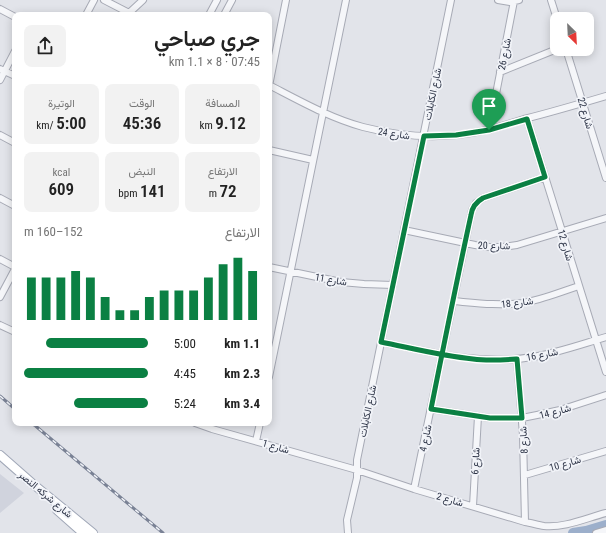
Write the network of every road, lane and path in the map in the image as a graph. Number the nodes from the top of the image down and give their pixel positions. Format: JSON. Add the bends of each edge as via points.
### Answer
{"nodes":[{"id":1,"x":94,"y":0,"type":"edge"},
{"id":2,"x":104,"y":0,"type":"edge"},
{"id":3,"x":143,"y":0,"type":"edge"},
{"id":4,"x":217,"y":0,"type":"edge"},
{"id":5,"x":232,"y":0,"type":"edge"},
{"id":6,"x":286,"y":0,"type":"edge"},
{"id":7,"x":346,"y":0,"type":"edge"},
{"id":8,"x":451,"y":0,"type":"edge"},
{"id":9,"x":498,"y":0,"type":"edge"},
{"id":10,"x":551,"y":0,"type":"edge"},
{"id":11,"x":517,"y":1,"type":"edge"},
{"id":12,"x":0,"y":9,"type":"edge"},
{"id":13,"x":88,"y":12,"type":"edge"},
{"id":14,"x":127,"y":12,"type":"edge"},
{"id":15,"x":133,"y":12,"type":"edge"},
{"id":16,"x":211,"y":12,"type":"edge"},
{"id":17,"x":226,"y":12,"type":"edge"},
{"id":18,"x":555,"y":12,"type":"edge"},
{"id":19,"x":12,"y":15,"type":"edge"},
{"id":20,"x":550,"y":52,"type":"edge"},
{"id":21,"x":12,"y":55,"type":"edge"},
{"id":22,"x":568,"y":56,"type":"edge"},
{"id":23,"x":2,"y":70,"type":"edge"},
{"id":24,"x":272,"y":71,"type":"edge"},
{"id":25,"x":500,"y":72,"type":"junction"},
{"id":26,"x":12,"y":75,"type":"edge"},
{"id":27,"x":0,"y":80,"type":"edge"},
{"id":28,"x":272,"y":87,"type":"edge"},
{"id":29,"x":606,"y":96,"type":"edge"},
{"id":30,"x":583,"y":103,"type":"junction"},
{"id":31,"x":323,"y":112,"type":"junction"},
{"id":32,"x":527,"y":119,"type":"junction"},
{"id":33,"x":489,"y":130,"type":"junction"},
{"id":34,"x":0,"y":135,"type":"edge"},
{"id":35,"x":424,"y":136,"type":"junction"},
{"id":36,"x":12,"y":141,"type":"edge"},
{"id":37,"x":272,"y":151,"type":"edge"},
{"id":38,"x":313,"y":160,"type":"junction"},
{"id":39,"x":545,"y":177,"type":"junction"},
{"id":40,"x":606,"y":178,"type":"edge"},
{"id":41,"x":0,"y":198,"type":"edge"},
{"id":42,"x":12,"y":204,"type":"edge"},
{"id":43,"x":606,"y":218,"type":"edge"},
{"id":44,"x":404,"y":230,"type":"junction"},
{"id":45,"x":562,"y":232,"type":"junction"},
{"id":46,"x":465,"y":243,"type":"junction"},
{"id":47,"x":0,"y":259,"type":"edge"},
{"id":48,"x":12,"y":266,"type":"edge"},
{"id":49,"x":272,"y":268,"type":"edge"},
{"id":50,"x":290,"y":271,"type":"junction"},
{"id":51,"x":12,"y":274,"type":"edge"},
{"id":52,"x":393,"y":285,"type":"junction"},
{"id":53,"x":579,"y":286,"type":"junction"},
{"id":54,"x":0,"y":297,"type":"edge"},
{"id":55,"x":453,"y":301,"type":"junction"},
{"id":56,"x":0,"y":325,"type":"edge"},
{"id":57,"x":12,"y":331,"type":"edge"},
{"id":58,"x":606,"y":337,"type":"edge"},
{"id":59,"x":596,"y":340,"type":"junction"},
{"id":60,"x":381,"y":342,"type":"junction"},
{"id":61,"x":442,"y":354,"type":"junction"},
{"id":62,"x":517,"y":359,"type":"junction"},
{"id":63,"x":272,"y":362,"type":"edge"},
{"id":64,"x":606,"y":372,"type":"edge"},
{"id":65,"x":606,"y":395,"type":"edge"},
{"id":66,"x":431,"y":409,"type":"junction"},
{"id":67,"x":478,"y":416,"type":"junction"},
{"id":68,"x":522,"y":418,"type":"junction"},
{"id":69,"x":204,"y":426,"type":"edge"},
{"id":70,"x":259,"y":426,"type":"edge"},
{"id":71,"x":256,"y":441,"type":"junction"},
{"id":72,"x":606,"y":451,"type":"edge"},
{"id":73,"x":0,"y":454,"type":"edge"},
{"id":74,"x":0,"y":461,"type":"edge"},
{"id":75,"x":357,"y":470,"type":"junction"},
{"id":76,"x":525,"y":475,"type":"junction"},
{"id":77,"x":32,"y":486,"type":"junction"},
{"id":78,"x":414,"y":489,"type":"junction"},
{"id":79,"x":473,"y":506,"type":"junction"},
{"id":80,"x":606,"y":512,"type":"edge"},
{"id":81,"x":525,"y":522,"type":"junction"},
{"id":82,"x":347,"y":530,"type":"edge"},
{"id":83,"x":606,"y":530,"type":"edge"},
{"id":84,"x":83,"y":533,"type":"edge"},
{"id":85,"x":93,"y":533,"type":"edge"},
{"id":86,"x":596,"y":533,"type":"edge"}],
"edges":[{"from":1,"to":13,"type":"street"},
{"from":2,"to":14,"type":"street"},
{"from":3,"to":15,"type":"street"},
{"from":4,"to":16,"type":"street"},
{"from":5,"to":17,"type":"street"},
{"from":6,"to":24,"type":"street"},
{"from":7,"to":31,"type":"street"},
{"from":8,"to":35,"type":"street","name":"شارع الكابلات"},
{"from":9,"to":11,"type":"street"},
{"from":10,"to":18,"type":"street"},
{"from":11,"to":25,"type":"street","name":"شارع 26"},
{"from":12,"to":19,"type":"street"},
{"from":20,"to":25,"type":"street"},
{"from":21,"to":23,"type":"street"},
{"from":22,"to":30,"type":"street","name":"شارع 22"},
{"from":23,"to":26,"type":"street"},
{"from":23,"to":27,"type":"street"},
{"from":25,"to":33,"type":"street","name":"شارع 26"},
{"from":28,"to":31,"type":"street","name":"شارع 24"},
{"from":29,"to":30,"type":"street","name":"شارع 24"},
{"from":30,"to":32,"type":"street","name":"شارع 24"},
{"from":30,"to":40,"type":"street","name":"شارع 22"},
{"from":31,"to":35,"type":"street","name":"شارع 24","via":[[382,132]]},
{"from":31,"to":38,"type":"street"},
{"from":32,"to":33,"type":"street","name":"شارع 24"},
{"from":32,"to":39,"type":"street","name":"شارع 12"},
{"from":33,"to":35,"type":"street","name":"شارع 24"},
{"from":34,"to":36,"type":"street"},
{"from":35,"to":44,"type":"street","name":"شارع الكابلات"},
{"from":37,"to":38,"type":"street"},
{"from":38,"to":50,"type":"street"},
{"from":39,"to":45,"type":"street","name":"شارع 12"},
{"from":39,"to":46,"type":"street","name":"شارع 4","via":[[479,200],[472,210]]},
{"from":41,"to":42,"type":"street"},
{"from":43,"to":45,"type":"street","name":"شارع 20"},
{"from":44,"to":46,"type":"street","name":"شارع 20"},
{"from":44,"to":52,"type":"street","name":"شارع الكابلات"},
{"from":45,"to":46,"type":"street","name":"شارع 20","via":[[503,247]]},
{"from":45,"to":53,"type":"street","name":"شارع 12"},
{"from":46,"to":55,"type":"street","name":"شارع 4"},
{"from":47,"to":48,"type":"street"},
{"from":49,"to":50,"type":"street","name":"شارع 11"},
{"from":50,"to":52,"type":"street","name":"شارع 11","via":[[341,282]]},
{"from":50,"to":63,"type":"street"},
{"from":51,"to":54,"type":"street"},
{"from":52,"to":60,"type":"street","name":"شارع الكابلات"},
{"from":53,"to":55,"type":"street","name":"شارع 18","via":[[522,303]]},
{"from":53,"to":59,"type":"street","name":"شارع 12"},
{"from":55,"to":61,"type":"street","name":"شارع 4"},
{"from":56,"to":57,"type":"street"},
{"from":58,"to":59,"type":"street","name":"شارع 16"},
{"from":59,"to":62,"type":"street","name":"شارع 16","via":[[546,355]]},
{"from":59,"to":64,"type":"street","name":"شارع 12"},
{"from":60,"to":61,"type":"street","name":"شارع 16"},
{"from":60,"to":75,"type":"street","name":"شارع الكابلات","via":[[356,460]]},
{"from":61,"to":62,"type":"street","name":"شارع 16","via":[[480,360]]},
{"from":61,"to":66,"type":"street","name":"شارع 4"},
{"from":62,"to":68,"type":"street","name":"شارع 8"},
{"from":65,"to":68,"type":"street","name":"شارع 14","via":[[549,413]]},
{"from":66,"to":67,"type":"street","name":"شارع 14"},
{"from":66,"to":78,"type":"street","name":"شارع 4"},
{"from":67,"to":68,"type":"street","name":"شارع 14"},
{"from":67,"to":79,"type":"street","name":"شارع 6"},
{"from":68,"to":76,"type":"street","name":"شارع 8"},
{"from":69,"to":71,"type":"street","name":"شارع 1"},
{"from":70,"to":71,"type":"street"},
{"from":71,"to":75,"type":"street","name":"شارع 1"},
{"from":72,"to":76,"type":"street","name":"شارع 10"},
{"from":73,"to":77,"type":"main road","name":"شارع شركه النصر"},
{"from":74,"to":77,"type":"main road","name":"شارع شركه النصر"},
{"from":75,"to":78,"type":"street","name":"شارع 2"},
{"from":75,"to":82,"type":"street","via":[[346,520]]},
{"from":76,"to":81,"type":"street","name":"شارع 8"},
{"from":77,"to":84,"type":"main road","name":"شارع شركه النصر"},
{"from":77,"to":85,"type":"main road","name":"شارع شركه النصر"},
{"from":78,"to":79,"type":"street","name":"شارع 2"},
{"from":79,"to":81,"type":"street","name":"شارع 2"},
{"from":80,"to":81,"type":"street","name":"شارع 2","via":[[557,526]]},
{"from":83,"to":86,"type":"street"}]}
